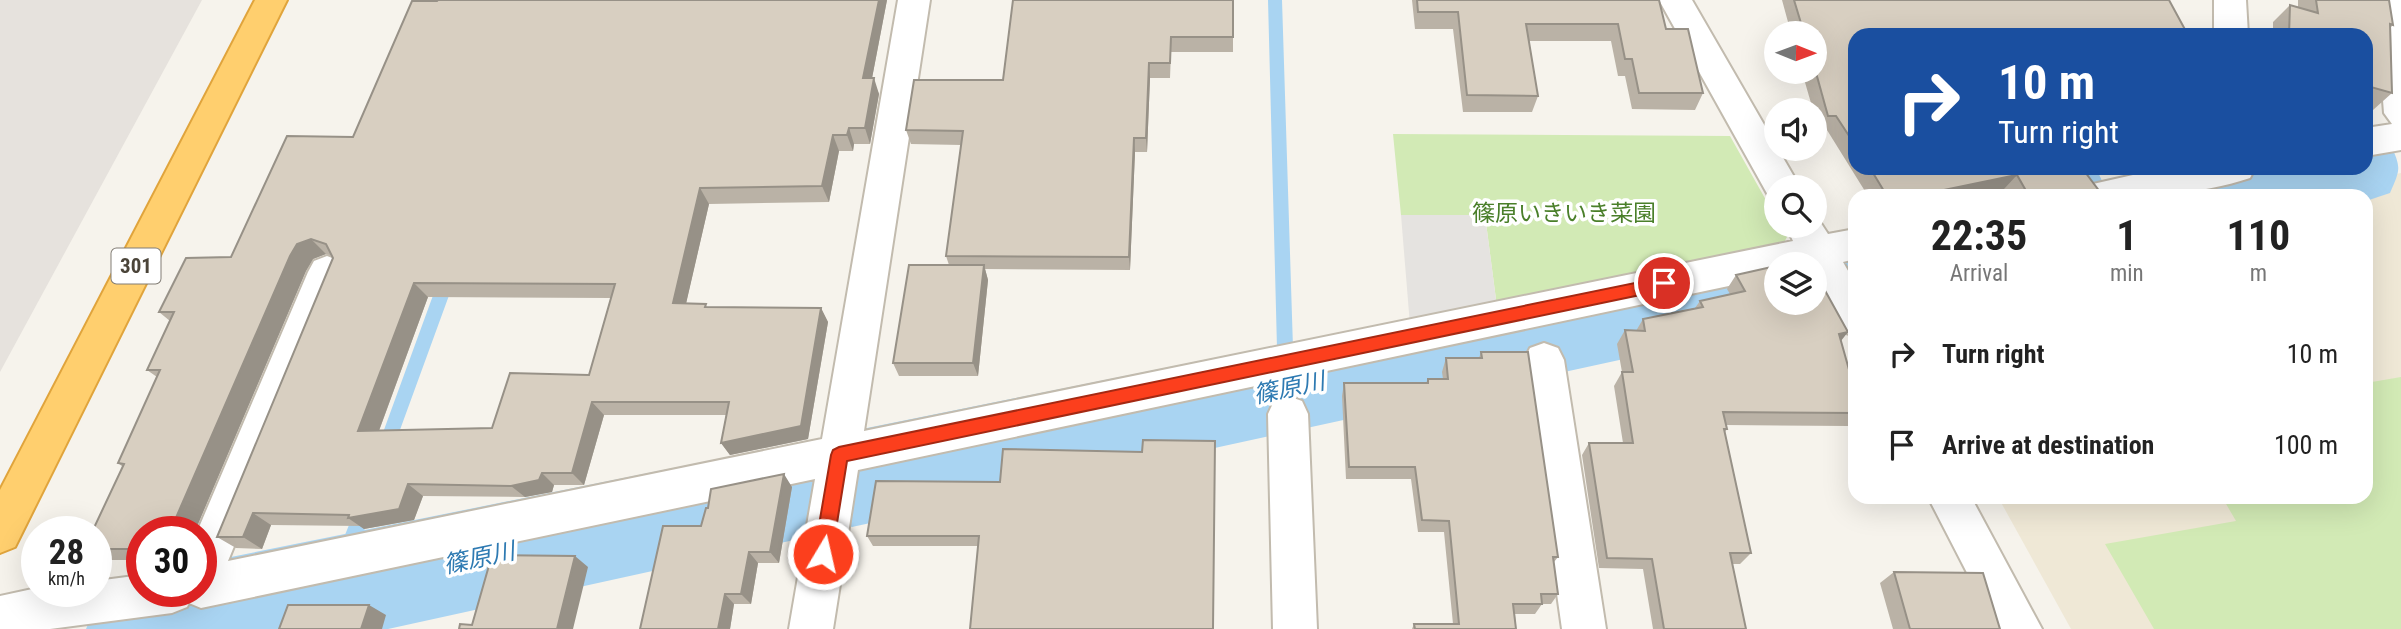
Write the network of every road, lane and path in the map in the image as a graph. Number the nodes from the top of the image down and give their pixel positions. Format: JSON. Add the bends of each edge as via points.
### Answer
{"nodes":[{"id":1,"x":271,"y":0,"type":"edge"},
{"id":2,"x":914,"y":0,"type":"edge"},
{"id":3,"x":1675,"y":0,"type":"edge"},
{"id":4,"x":2230,"y":0,"type":"edge"},
{"id":5,"x":2386,"y":0,"type":"edge"},
{"id":6,"x":2231,"y":28,"type":"edge"},
{"id":7,"x":2401,"y":113,"type":"edge"},
{"id":8,"x":2401,"y":136,"type":"edge"},
{"id":9,"x":2373,"y":141,"type":"edge"},
{"id":10,"x":1775,"y":175,"type":"edge"},
{"id":11,"x":2202,"y":175,"type":"edge"},
{"id":12,"x":2132,"y":189,"type":"edge"},
{"id":13,"x":1833,"y":265,"type":"edge"},
{"id":14,"x":327,"y":272,"type":"edge"},
{"id":15,"x":1544,"y":360,"type":"dead end"},
{"id":16,"x":1288,"y":414,"type":"dead end"},
{"id":17,"x":839,"y":455,"type":"junction"},
{"id":18,"x":1954,"y":504,"type":"edge"},
{"id":19,"x":0,"y":533,"type":"edge"},
{"id":20,"x":217,"y":536,"type":"edge"},
{"id":21,"x":217,"y":584,"type":"edge"},
{"id":22,"x":126,"y":598,"type":"edge"},
{"id":23,"x":0,"y":617,"type":"edge"},
{"id":24,"x":811,"y":629,"type":"edge"},
{"id":25,"x":1295,"y":629,"type":"edge"},
{"id":26,"x":1584,"y":629,"type":"edge"},
{"id":27,"x":2020,"y":629,"type":"edge"}],
"edges":[{"from":1,"to":19,"type":"highway","number":"301"},
{"from":2,"to":17,"type":"street"},
{"from":3,"to":10,"type":"street"},
{"from":4,"to":6,"type":"street"},
{"from":5,"to":7,"type":"street"},
{"from":8,"to":9,"type":"street"},
{"from":11,"to":12,"type":"street"},
{"from":13,"to":17,"type":"street"},
{"from":14,"to":20,"type":"street"},
{"from":15,"to":26,"type":"street"},
{"from":16,"to":25,"type":"street"},
{"from":17,"to":21,"type":"street"},
{"from":17,"to":24,"type":"street"},
{"from":18,"to":27,"type":"street"},
{"from":22,"to":23,"type":"street"}]}
